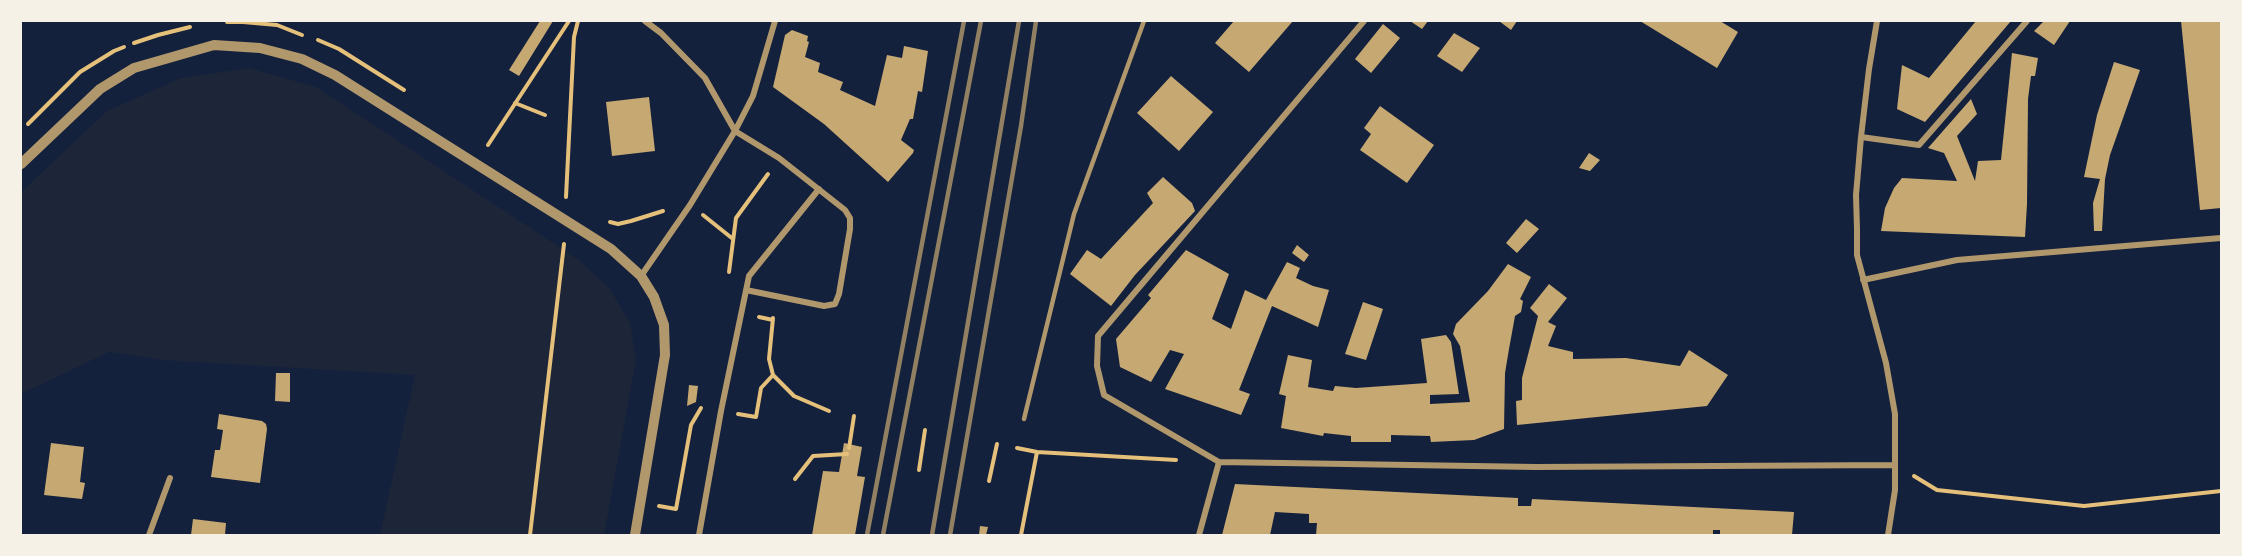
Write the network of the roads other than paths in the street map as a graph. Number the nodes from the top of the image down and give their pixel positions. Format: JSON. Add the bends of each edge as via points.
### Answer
{"nodes":[{"id":1,"x":645,"y":21,"type":"edge"},
{"id":2,"x":775,"y":21,"type":"edge"},
{"id":3,"x":1144,"y":21,"type":"edge"},
{"id":4,"x":1364,"y":21,"type":"edge"},
{"id":5,"x":1877,"y":21,"type":"edge"},
{"id":6,"x":2027,"y":21,"type":"edge"},
{"id":7,"x":735,"y":131,"type":"junction"},
{"id":8,"x":1861,"y":137,"type":"junction"},
{"id":9,"x":21,"y":164,"type":"edge"},
{"id":10,"x":819,"y":189,"type":"junction"},
{"id":11,"x":2221,"y":238,"type":"edge"},
{"id":12,"x":641,"y":276,"type":"junction"},
{"id":13,"x":1863,"y":280,"type":"junction"},
{"id":14,"x":746,"y":290,"type":"junction"},
{"id":15,"x":1024,"y":419,"type":"dead end"},
{"id":16,"x":1219,"y":462,"type":"junction"},
{"id":17,"x":1895,"y":465,"type":"junction"},
{"id":18,"x":170,"y":478,"type":"dead end"},
{"id":19,"x":149,"y":535,"type":"edge"},
{"id":20,"x":634,"y":535,"type":"edge"},
{"id":21,"x":699,"y":535,"type":"edge"},
{"id":22,"x":1199,"y":535,"type":"edge"},
{"id":23,"x":1887,"y":535,"type":"edge"}],
"edges":[{"from":1,"to":7,"type":"street","via":[[705,78]]},
{"from":2,"to":7,"type":"street","via":[[753,96]]},
{"from":3,"to":15,"type":"lane","via":[[1074,214]]},
{"from":4,"to":16,"type":"street","via":[[1098,336],[1096,366],[1104,395]]},
{"from":5,"to":8,"type":"street"},
{"from":6,"to":8,"type":"street","via":[[1919,145]]},
{"from":7,"to":10,"type":"street"},
{"from":7,"to":12,"type":"street","via":[[690,206]]},
{"from":8,"to":13,"type":"street","via":[[1856,195],[1857,255]]},
{"from":9,"to":12,"type":"street","via":[[100,89],[135,68],[214,45],[260,48],[302,59],[335,75],[610,249]]},
{"from":10,"to":14,"type":"street","via":[[749,276]]},
{"from":10,"to":14,"type":"street","via":[[850,218],[835,304],[824,306]]},
{"from":11,"to":13,"type":"street","via":[[1957,260]]},
{"from":12,"to":20,"type":"street","via":[[664,325],[665,355]]},
{"from":13,"to":17,"type":"street","via":[[1886,363],[1895,414]]},
{"from":14,"to":21,"type":"street"},
{"from":16,"to":17,"type":"street","via":[[1536,467]]},
{"from":16,"to":22,"type":"street"},
{"from":17,"to":23,"type":"street"},
{"from":18,"to":19,"type":"street"}]}
